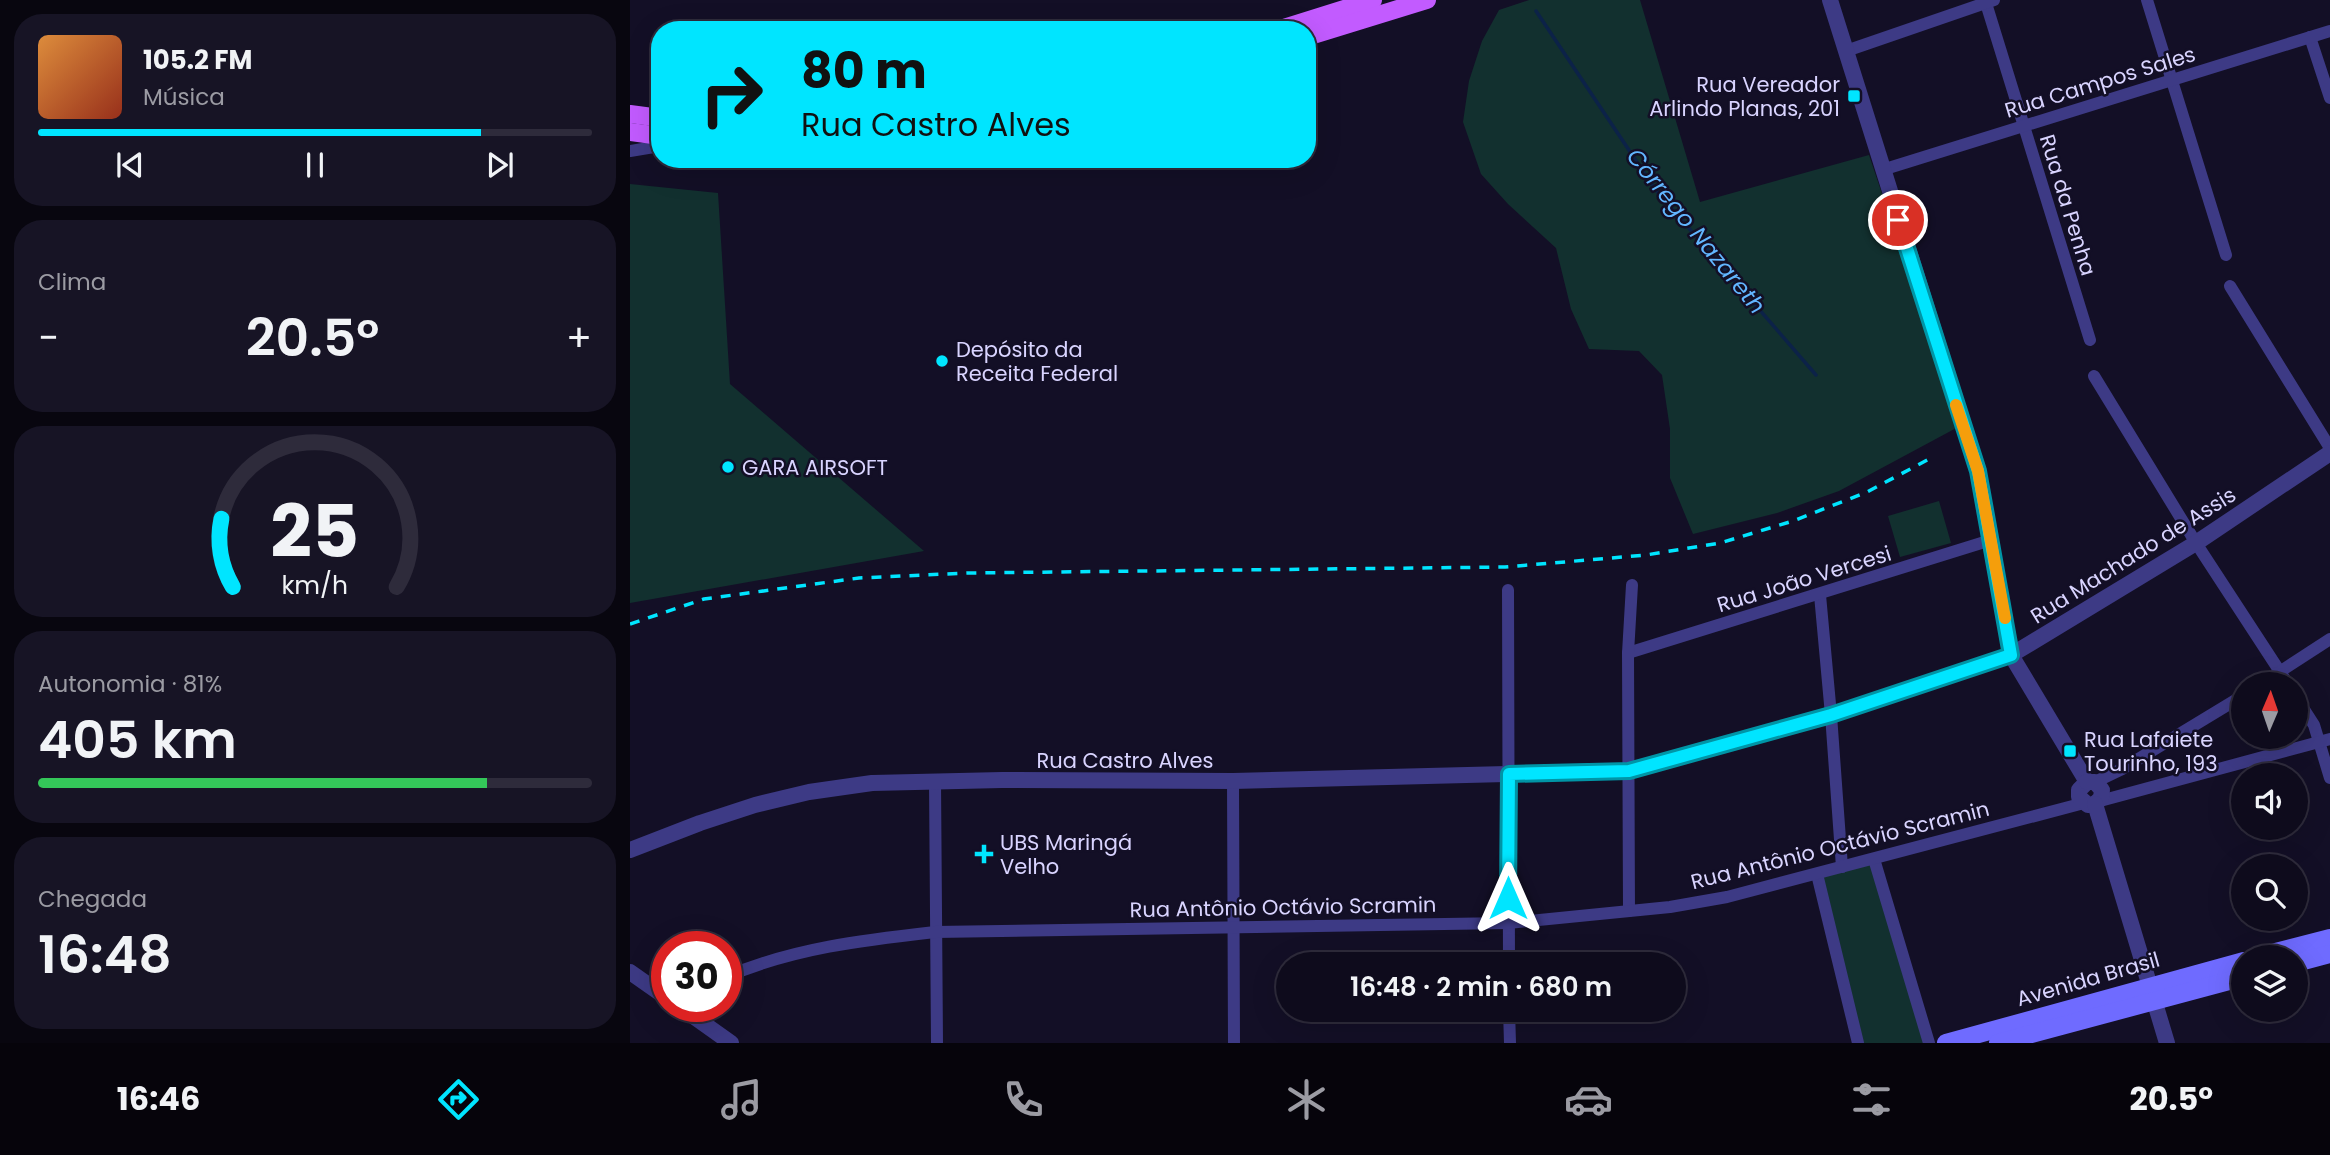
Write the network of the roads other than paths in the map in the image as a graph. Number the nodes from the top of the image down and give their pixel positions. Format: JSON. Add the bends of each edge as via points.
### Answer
{"nodes":[{"id":1,"x":1373,"y":0,"type":"edge"},
{"id":2,"x":1427,"y":0,"type":"edge"},
{"id":3,"x":1830,"y":0,"type":"edge"},
{"id":4,"x":2147,"y":0,"type":"edge"},
{"id":5,"x":1989,"y":1,"type":"edge"},
{"id":6,"x":1306,"y":21,"type":"edge"},
{"id":7,"x":2330,"y":31,"type":"edge"},
{"id":8,"x":1316,"y":34,"type":"edge"},
{"id":9,"x":2310,"y":37,"type":"junction"},
{"id":10,"x":1846,"y":51,"type":"junction"},
{"id":11,"x":2172,"y":80,"type":"junction"},
{"id":12,"x":2330,"y":98,"type":"edge"},
{"id":13,"x":630,"y":114,"type":"edge"},
{"id":14,"x":651,"y":117,"type":"edge"},
{"id":15,"x":2023,"y":126,"type":"junction"},
{"id":16,"x":630,"y":132,"type":"edge"},
{"id":17,"x":651,"y":135,"type":"edge"},
{"id":18,"x":651,"y":148,"type":"edge"},
{"id":19,"x":630,"y":151,"type":"edge"},
{"id":20,"x":1882,"y":170,"type":"junction"},
{"id":21,"x":2226,"y":255,"type":"dead end"},
{"id":22,"x":2230,"y":286,"type":"dead end"},
{"id":23,"x":2090,"y":340,"type":"dead end"},
{"id":24,"x":2094,"y":376,"type":"dead end"},
{"id":25,"x":2330,"y":451,"type":"edge"},
{"id":26,"x":1991,"y":540,"type":"junction"},
{"id":27,"x":2196,"y":543,"type":"junction"},
{"id":28,"x":1632,"y":585,"type":"dead end"},
{"id":29,"x":1508,"y":590,"type":"dead end"},
{"id":30,"x":1820,"y":595,"type":"junction"},
{"id":31,"x":2330,"y":639,"type":"edge"},
{"id":32,"x":1628,"y":653,"type":"junction"},
{"id":33,"x":2011,"y":655,"type":"junction"},
{"id":34,"x":2281,"y":672,"type":"joint"},
{"id":35,"x":2231,"y":703,"type":"edge"},
{"id":36,"x":1831,"y":715,"type":"junction"},
{"id":37,"x":2308,"y":716,"type":"edge"},
{"id":38,"x":2325,"y":741,"type":"edge"},
{"id":39,"x":1629,"y":771,"type":"junction"},
{"id":40,"x":1509,"y":774,"type":"junction"},
{"id":41,"x":2330,"y":778,"type":"edge"},
{"id":42,"x":935,"y":781,"type":"junction"},
{"id":43,"x":1233,"y":781,"type":"junction"},
{"id":44,"x":2090,"y":794,"type":"junction"},
{"id":45,"x":630,"y":849,"type":"edge"},
{"id":46,"x":1874,"y":859,"type":"junction"},
{"id":47,"x":1842,"y":867,"type":"junction"},
{"id":48,"x":1816,"y":874,"type":"junction"},
{"id":49,"x":1629,"y":911,"type":"junction"},
{"id":50,"x":1508,"y":923,"type":"junction"},
{"id":51,"x":1232,"y":926,"type":"junction"},
{"id":52,"x":935,"y":932,"type":"junction"},
{"id":53,"x":2330,"y":938,"type":"edge"},
{"id":54,"x":2303,"y":945,"type":"edge"},
{"id":55,"x":1509,"y":952,"type":"edge"},
{"id":56,"x":2330,"y":954,"type":"edge"},
{"id":57,"x":2308,"y":960,"type":"edge"},
{"id":58,"x":2231,"y":966,"type":"edge"},
{"id":59,"x":742,"y":970,"type":"edge"},
{"id":60,"x":630,"y":972,"type":"edge"},
{"id":61,"x":2231,"y":979,"type":"edge"},
{"id":62,"x":651,"y":987,"type":"edge"},
{"id":63,"x":2153,"y":993,"type":"junction"},
{"id":64,"x":702,"y":1022,"type":"edge"},
{"id":65,"x":1509,"y":1022,"type":"edge"},
{"id":66,"x":732,"y":1043,"type":"edge"},
{"id":67,"x":937,"y":1043,"type":"edge"},
{"id":68,"x":1234,"y":1043,"type":"edge"},
{"id":69,"x":1510,"y":1043,"type":"edge"},
{"id":70,"x":1858,"y":1043,"type":"edge"},
{"id":71,"x":1929,"y":1043,"type":"edge"},
{"id":72,"x":1946,"y":1043,"type":"edge"},
{"id":73,"x":1998,"y":1043,"type":"edge"},
{"id":74,"x":2167,"y":1043,"type":"edge"}],
"edges":[{"from":1,"to":6,"type":"main road"},
{"from":2,"to":8,"type":"main road"},
{"from":3,"to":10,"type":"street"},
{"from":4,"to":11,"type":"street"},
{"from":5,"to":10,"type":"street"},
{"from":5,"to":15,"type":"street","name":"Rua da Penha"},
{"from":7,"to":9,"type":"street","name":"Rua Campos Sales"},
{"from":9,"to":11,"type":"street","name":"Rua Campos Sales"},
{"from":9,"to":12,"type":"street"},
{"from":10,"to":20,"type":"street"},
{"from":11,"to":15,"type":"street","name":"Rua Campos Sales"},
{"from":11,"to":21,"type":"street"},
{"from":13,"to":14,"type":"main road"},
{"from":15,"to":20,"type":"street","name":"Rua Campos Sales"},
{"from":15,"to":23,"type":"street","name":"Rua da Penha"},
{"from":16,"to":17,"type":"main road"},
{"from":18,"to":19,"type":"street"},
{"from":20,"to":26,"type":"street","via":[[1978,471]]},
{"from":22,"to":25,"type":"street"},
{"from":24,"to":27,"type":"street"},
{"from":25,"to":27,"type":"street","name":"Rua Machado de Assis"},
{"from":26,"to":30,"type":"street","name":"Rua João Vercesi"},
{"from":26,"to":33,"type":"street"},
{"from":27,"to":33,"type":"street","name":"Rua Machado de Assis"},
{"from":27,"to":34,"type":"street"},
{"from":28,"to":32,"type":"street"},
{"from":29,"to":40,"type":"street"},
{"from":30,"to":32,"type":"street","name":"Rua João Vercesi"},
{"from":30,"to":36,"type":"street"},
{"from":31,"to":34,"type":"street"},
{"from":32,"to":39,"type":"street"},
{"from":33,"to":36,"type":"street","name":"Rua Machado de Assis"},
{"from":33,"to":44,"type":"street"},
{"from":35,"to":44,"type":"street","via":[[2122,769]]},
{"from":36,"to":39,"type":"street","name":"Rua Machado de Assis"},
{"from":36,"to":47,"type":"street"},
{"from":37,"to":38,"type":"street"},
{"from":38,"to":41,"type":"street"},
{"from":38,"to":44,"type":"street","name":"Rua Antônio Octávio Scramin"},
{"from":39,"to":40,"type":"street","name":"Rua Castro Alves"},
{"from":39,"to":49,"type":"street"},
{"from":40,"to":43,"type":"street","name":"Rua Castro Alves"},
{"from":40,"to":50,"type":"street"},
{"from":42,"to":43,"type":"street","name":"Rua Castro Alves"},
{"from":42,"to":45,"type":"street","name":"Rua Castro Alves","via":[[809,792],[755,805]]},
{"from":42,"to":52,"type":"street"},
{"from":43,"to":51,"type":"street"},
{"from":44,"to":46,"type":"street","name":"Rua Antônio Octávio Scramin","via":[[2044,813]]},
{"from":44,"to":63,"type":"street"},
{"from":46,"to":47,"type":"street","name":"Rua Antônio Octávio Scramin"},
{"from":46,"to":71,"type":"street"},
{"from":47,"to":48,"type":"street","name":"Rua Antônio Octávio Scramin"},
{"from":48,"to":49,"type":"street","name":"Rua Antônio Octávio Scramin","via":[[1727,897]]},
{"from":48,"to":70,"type":"street"},
{"from":49,"to":50,"type":"street","name":"Rua Antônio Octávio Scramin"},
{"from":50,"to":51,"type":"street","name":"Rua Antônio Octávio Scramin"},
{"from":50,"to":55,"type":"street"},
{"from":51,"to":52,"type":"street","name":"Rua Antônio Octávio Scramin"},
{"from":51,"to":68,"type":"street"},
{"from":52,"to":59,"type":"street","name":"Rua Antônio Octávio Scramin","via":[[807,950]]},
{"from":52,"to":67,"type":"street"},
{"from":53,"to":54,"type":"main road"},
{"from":56,"to":57,"type":"main road"},
{"from":58,"to":63,"type":"main road","name":"Avenida Brasil"},
{"from":60,"to":62,"type":"street"},
{"from":61,"to":63,"type":"main road","name":"Avenida Brasil"},
{"from":63,"to":72,"type":"main road","name":"Avenida Brasil"},
{"from":63,"to":73,"type":"main road","name":"Avenida Brasil"},
{"from":63,"to":74,"type":"street"},
{"from":64,"to":66,"type":"street"},
{"from":65,"to":69,"type":"street"}]}
